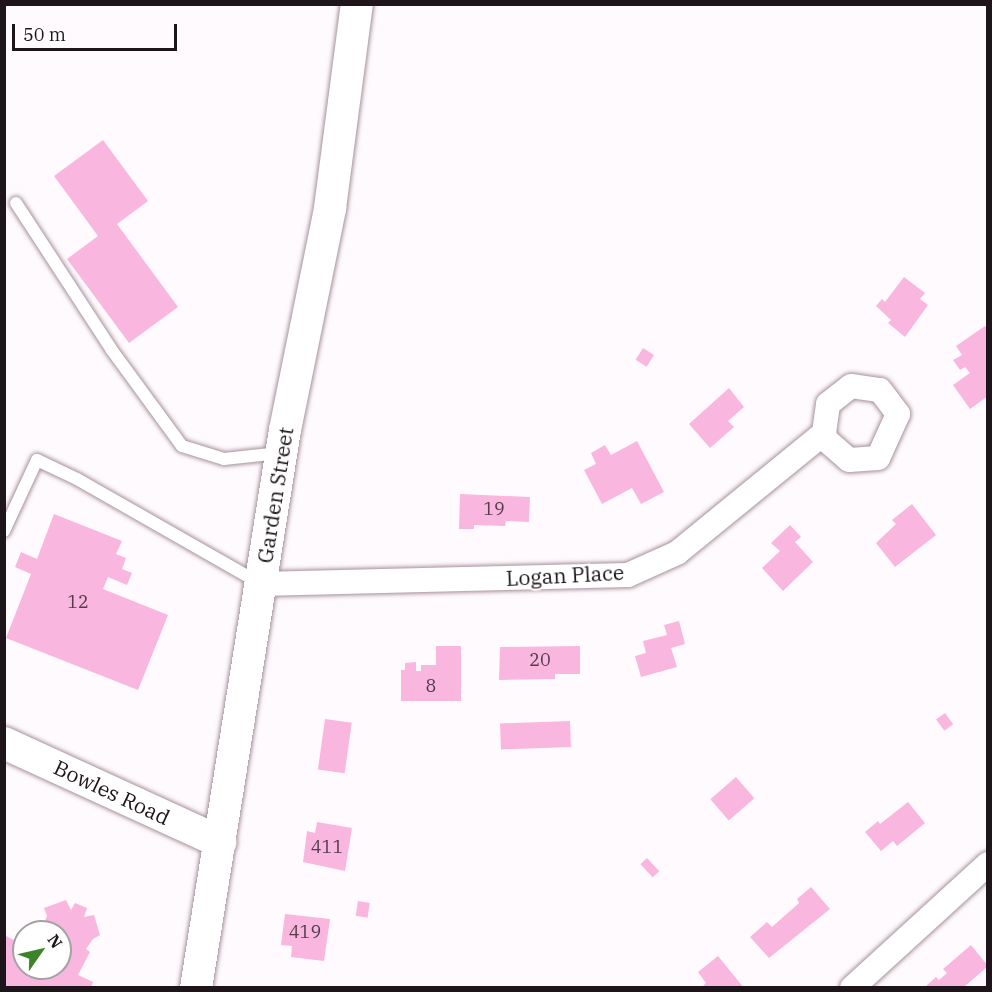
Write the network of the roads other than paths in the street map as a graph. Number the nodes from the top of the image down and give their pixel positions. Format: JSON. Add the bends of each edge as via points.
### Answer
{"nodes":[{"id":1,"x":357,"y":4,"type":"edge"},
{"id":2,"x":16,"y":203,"type":"dead end"},
{"id":3,"x":824,"y":433,"type":"dead end"},
{"id":4,"x":281,"y":453,"type":"junction"},
{"id":5,"x":4,"y":531,"type":"edge"},
{"id":6,"x":260,"y":584,"type":"junction"},
{"id":7,"x":4,"y":743,"type":"edge"},
{"id":8,"x":220,"y":842,"type":"junction"},
{"id":9,"x":987,"y":864,"type":"edge"},
{"id":10,"x":196,"y":987,"type":"edge"},
{"id":11,"x":852,"y":987,"type":"edge"}],
"edges":[{"from":1,"to":4,"type":"street","name":"Garden Street","via":[[330,208]]},
{"from":2,"to":4,"type":"lane","via":[[111,349],[182,446],[224,459]]},
{"from":3,"to":6,"type":"street","name":"Logan Place","via":[[677,553],[628,575]]},
{"from":4,"to":6,"type":"street","name":"Garden Street"},
{"from":5,"to":6,"type":"lane","via":[[37,460]]},
{"from":6,"to":8,"type":"street","name":"Garden Street"},
{"from":7,"to":8,"type":"street","name":"Bowles Road"},
{"from":8,"to":10,"type":"street","name":"Garden Street"},
{"from":9,"to":11,"type":"street"}]}
